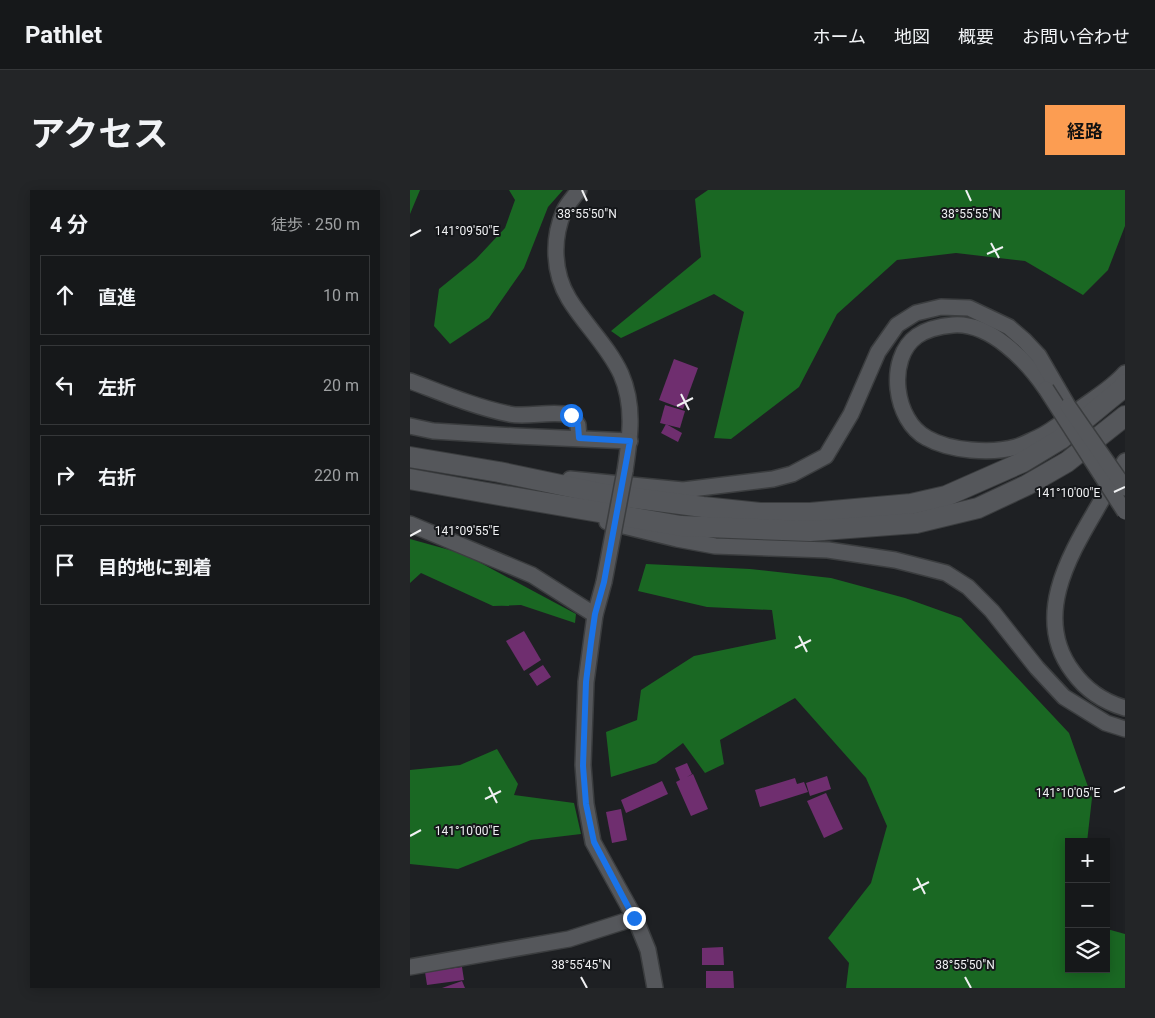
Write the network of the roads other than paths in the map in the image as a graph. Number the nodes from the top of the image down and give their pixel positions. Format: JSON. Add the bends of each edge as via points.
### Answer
{"nodes":[{"id":1,"x":580,"y":190,"type":"edge"},
{"id":2,"x":1125,"y":373,"type":"edge"},
{"id":3,"x":410,"y":381,"type":"edge"},
{"id":4,"x":1125,"y":384,"type":"edge"},
{"id":5,"x":1125,"y":416,"type":"edge"},
{"id":6,"x":410,"y":426,"type":"edge"},
{"id":7,"x":579,"y":438,"type":"junction"},
{"id":8,"x":630,"y":441,"type":"junction"},
{"id":9,"x":410,"y":457,"type":"edge"},
{"id":10,"x":1125,"y":461,"type":"edge"},
{"id":11,"x":499,"y":472,"type":"junction"},
{"id":12,"x":410,"y":479,"type":"edge"},
{"id":13,"x":1125,"y":488,"type":"edge"},
{"id":14,"x":482,"y":492,"type":"junction"},
{"id":15,"x":1125,"y":512,"type":"edge"},
{"id":16,"x":410,"y":524,"type":"edge"},
{"id":17,"x":595,"y":614,"type":"junction"},
{"id":18,"x":1125,"y":708,"type":"edge"},
{"id":19,"x":1125,"y":729,"type":"edge"},
{"id":20,"x":634,"y":918,"type":"junction"},
{"id":21,"x":410,"y":967,"type":"edge"},
{"id":22,"x":655,"y":988,"type":"edge"}],
"edges":[{"from":1,"to":8,"type":"street","via":[[564,210],[559,227],[555,244],[558,273],[568,299],[609,352],[621,374],[630,401]]},
{"from":2,"to":15,"type":"street","bridge":true,"via":[[1099,396],[1039,438],[1016,447],[987,450],[948,446],[925,438],[905,413],[899,396],[898,375],[903,353],[917,336],[943,326],[969,326],[997,339],[1027,364],[1046,389]]},
{"from":3,"to":7,"type":"street","via":[[511,415],[560,412],[571,415],[578,425]]},
{"from":4,"to":11,"type":"street","via":[[1061,439],[1023,462],[946,496],[911,504],[810,513],[760,513],[604,494]]},
{"from":5,"to":14,"type":"street","via":[[1067,462],[1027,485],[978,508],[916,523],[810,531],[681,526]]},
{"from":6,"to":7,"type":"street","via":[[433,431]]},
{"from":7,"to":8,"type":"street"},
{"from":8,"to":17,"type":"street","bridge":true},
{"from":9,"to":11,"type":"street"},
{"from":10,"to":18,"type":"street","via":[[1074,546],[1060,580],[1055,625],[1059,647],[1078,680],[1091,692]]},
{"from":11,"to":13,"type":"street","bridge":true,"via":[[683,490],[792,474],[826,456],[851,414],[878,352],[897,325],[916,313],[941,307],[969,308],[1009,327],[1024,340],[1038,356]]},
{"from":12,"to":14,"type":"street"},
{"from":14,"to":19,"type":"street","via":[[715,546],[837,551],[887,558],[946,573],[968,586],[1064,697],[1106,724]]},
{"from":16,"to":17,"type":"street","via":[[532,575]]},
{"from":17,"to":20,"type":"street","via":[[586,682],[583,766],[586,804],[594,842]]},
{"from":20,"to":21,"type":"street","via":[[569,939]]},
{"from":20,"to":22,"type":"street","via":[[648,950]]}]}
